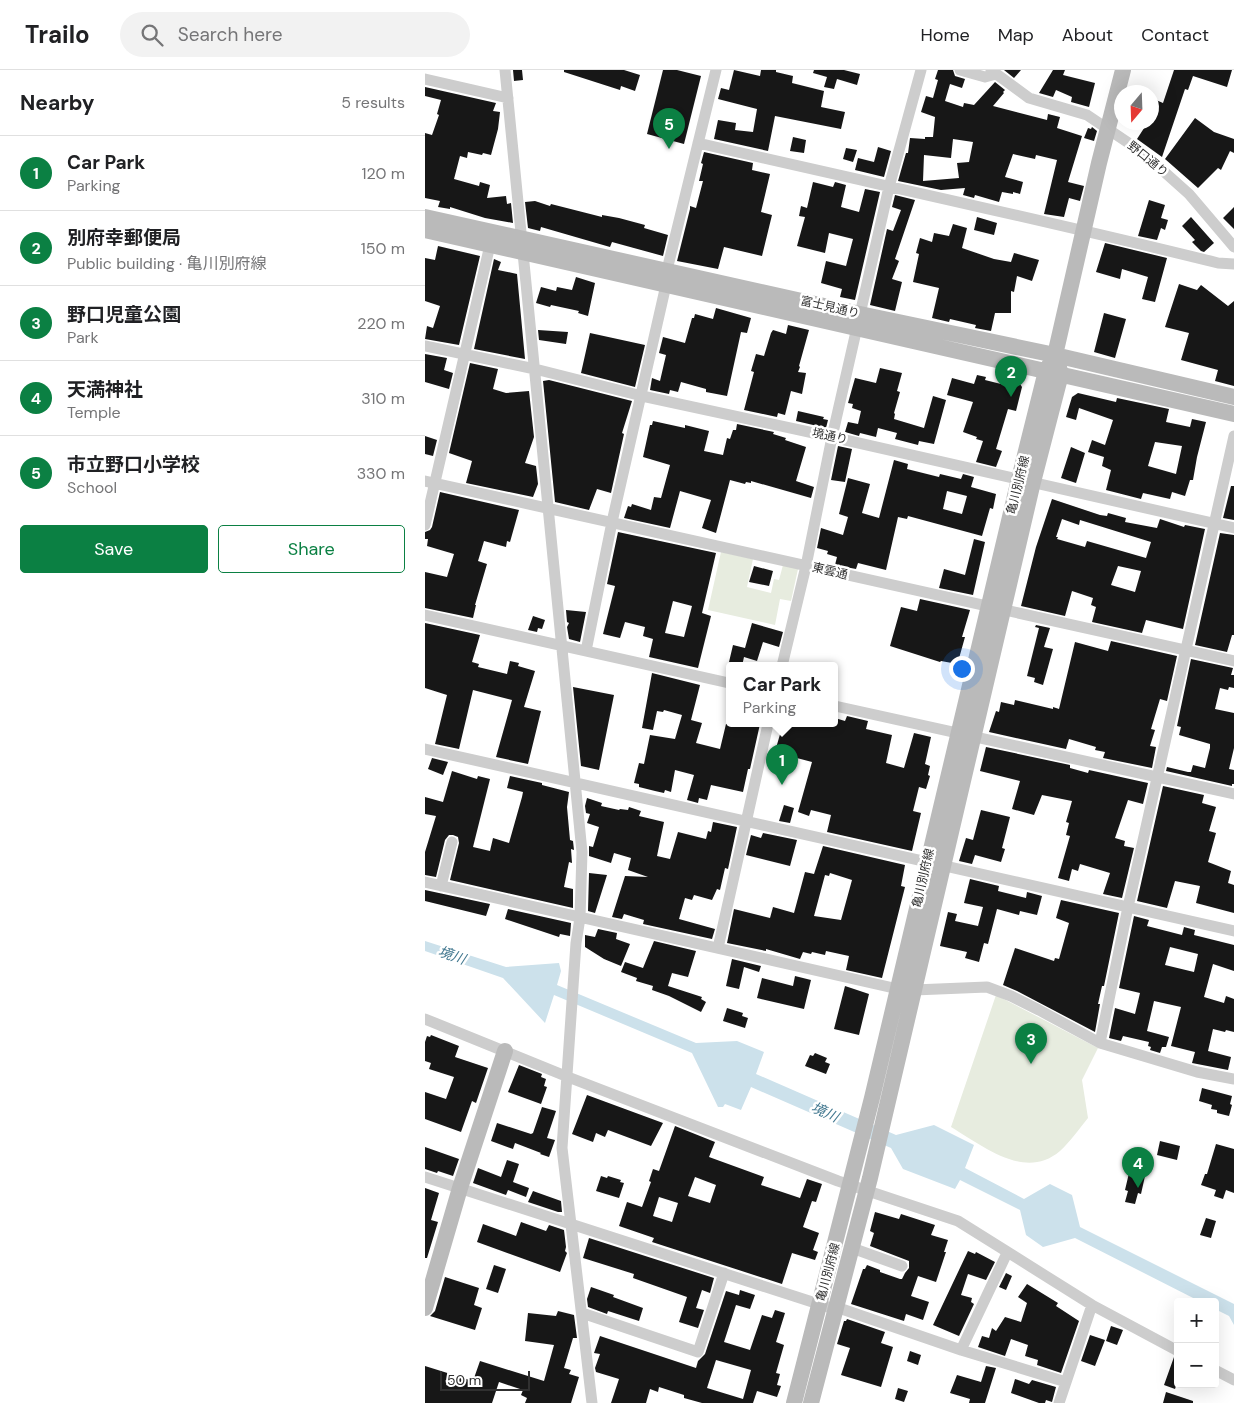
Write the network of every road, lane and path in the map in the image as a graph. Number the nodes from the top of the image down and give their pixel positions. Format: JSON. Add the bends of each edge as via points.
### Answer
{"nodes":[{"id":1,"x":505,"y":70,"type":"edge"},
{"id":2,"x":716,"y":70,"type":"edge"},
{"id":3,"x":921,"y":70,"type":"edge"},
{"id":4,"x":960,"y":70,"type":"edge"},
{"id":5,"x":1123,"y":70,"type":"edge"},
{"id":6,"x":993,"y":72,"type":"edge"},
{"id":7,"x":425,"y":79,"type":"edge"},
{"id":8,"x":508,"y":98,"type":"junction"},
{"id":9,"x":1109,"y":130,"type":"junction"},
{"id":10,"x":698,"y":143,"type":"junction"},
{"id":11,"x":889,"y":187,"type":"junction"},
{"id":12,"x":425,"y":217,"type":"edge"},
{"id":13,"x":1084,"y":229,"type":"junction"},
{"id":14,"x":425,"y":230,"type":"edge"},
{"id":15,"x":490,"y":245,"type":"junction"},
{"id":16,"x":522,"y":245,"type":"junction"},
{"id":17,"x":1234,"y":247,"type":"edge"},
{"id":18,"x":1234,"y":264,"type":"edge"},
{"id":19,"x":666,"y":278,"type":"junction"},
{"id":20,"x":858,"y":321,"type":"junction"},
{"id":21,"x":425,"y":346,"type":"edge"},
{"id":22,"x":466,"y":355,"type":"junction"},
{"id":23,"x":1055,"y":355,"type":"junction"},
{"id":24,"x":535,"y":369,"type":"junction"},
{"id":25,"x":1054,"y":372,"type":"junction"},
{"id":26,"x":642,"y":396,"type":"junction"},
{"id":27,"x":1234,"y":397,"type":"edge"},
{"id":28,"x":1234,"y":414,"type":"edge"},
{"id":29,"x":1234,"y":436,"type":"edge"},
{"id":30,"x":832,"y":437,"type":"junction"},
{"id":31,"x":1026,"y":480,"type":"junction"},
{"id":32,"x":430,"y":482,"type":"edge"},
{"id":33,"x":548,"y":509,"type":"junction"},
{"id":34,"x":612,"y":522,"type":"junction"},
{"id":35,"x":1214,"y":524,"type":"junction"},
{"id":36,"x":425,"y":525,"type":"edge"},
{"id":37,"x":1234,"y":528,"type":"edge"},
{"id":38,"x":806,"y":566,"type":"junction"},
{"id":39,"x":996,"y":608,"type":"junction"},
{"id":40,"x":425,"y":615,"type":"edge"},
{"id":41,"x":562,"y":646,"type":"junction"},
{"id":42,"x":587,"y":651,"type":"junction"},
{"id":43,"x":1187,"y":651,"type":"junction"},
{"id":44,"x":1234,"y":661,"type":"edge"},
{"id":45,"x":783,"y":662,"type":"edge"},
{"id":46,"x":726,"y":682,"type":"edge"},
{"id":47,"x":838,"y":707,"type":"edge"},
{"id":48,"x":767,"y":727,"type":"edge"},
{"id":49,"x":965,"y":735,"type":"junction"},
{"id":50,"x":425,"y":749,"type":"edge"},
{"id":51,"x":1158,"y":778,"type":"junction"},
{"id":52,"x":575,"y":781,"type":"junction"},
{"id":53,"x":1234,"y":794,"type":"edge"},
{"id":54,"x":746,"y":821,"type":"junction"},
{"id":55,"x":452,"y":842,"type":"dead end"},
{"id":56,"x":935,"y":862,"type":"junction"},
{"id":57,"x":425,"y":882,"type":"edge"},
{"id":58,"x":441,"y":886,"type":"junction"},
{"id":59,"x":1128,"y":907,"type":"junction"},
{"id":60,"x":580,"y":918,"type":"junction"},
{"id":61,"x":1234,"y":931,"type":"edge"},
{"id":62,"x":718,"y":948,"type":"junction"},
{"id":63,"x":906,"y":990,"type":"junction"},
{"id":64,"x":425,"y":1018,"type":"edge"},
{"id":65,"x":1100,"y":1043,"type":"junction"},
{"id":66,"x":505,"y":1051,"type":"junction"},
{"id":67,"x":568,"y":1077,"type":"junction"},
{"id":68,"x":1234,"y":1079,"type":"edge"},
{"id":69,"x":880,"y":1101,"type":"junction"},
{"id":70,"x":425,"y":1177,"type":"edge"},
{"id":71,"x":852,"y":1178,"type":"junction"},
{"id":72,"x":868,"y":1184,"type":"junction"},
{"id":73,"x":460,"y":1188,"type":"junction"},
{"id":74,"x":573,"y":1225,"type":"junction"},
{"id":75,"x":852,"y":1248,"type":"junction"},
{"id":76,"x":1007,"y":1253,"type":"junction"},
{"id":77,"x":901,"y":1266,"type":"dead end"},
{"id":78,"x":724,"y":1273,"type":"junction"},
{"id":79,"x":820,"y":1303,"type":"junction"},
{"id":80,"x":1092,"y":1305,"type":"junction"},
{"id":81,"x":836,"y":1307,"type":"junction"},
{"id":82,"x":425,"y":1308,"type":"edge"},
{"id":83,"x":582,"y":1313,"type":"junction"},
{"id":84,"x":1174,"y":1349,"type":"edge"},
{"id":85,"x":961,"y":1350,"type":"junction"},
{"id":86,"x":1219,"y":1372,"type":"edge"},
{"id":87,"x":1234,"y":1380,"type":"edge"},
{"id":88,"x":1066,"y":1382,"type":"junction"},
{"id":89,"x":592,"y":1403,"type":"edge"},
{"id":90,"x":794,"y":1403,"type":"edge"},
{"id":91,"x":811,"y":1403,"type":"edge"},
{"id":92,"x":1059,"y":1403,"type":"edge"}],
"edges":[{"from":1,"to":8,"type":"street"},
{"from":2,"to":10,"type":"street"},
{"from":3,"to":11,"type":"street"},
{"from":4,"to":6,"type":"street","via":[[985,77]]},
{"from":5,"to":9,"type":"main road","name":"亀川別府線"},
{"from":6,"to":9,"type":"street","name":"野口通り","via":[[1029,98],[1087,115]]},
{"from":7,"to":8,"type":"street"},
{"from":8,"to":16,"type":"street"},
{"from":9,"to":13,"type":"main road","name":"亀川別府線"},
{"from":9,"to":17,"type":"street","name":"野口通り","via":[[1142,152],[1189,194]]},
{"from":10,"to":11,"type":"street"},
{"from":10,"to":19,"type":"street"},
{"from":11,"to":13,"type":"street"},
{"from":11,"to":20,"type":"street"},
{"from":12,"to":16,"type":"main road","name":"富士見通り"},
{"from":13,"to":18,"type":"street"},
{"from":13,"to":23,"type":"main road","name":"亀川別府線"},
{"from":14,"to":15,"type":"main road","name":"富士見通り"},
{"from":15,"to":16,"type":"main road","name":"富士見通り"},
{"from":15,"to":22,"type":"street"},
{"from":16,"to":19,"type":"main road","name":"富士見通り"},
{"from":16,"to":24,"type":"street"},
{"from":19,"to":20,"type":"main road","name":"富士見通り"},
{"from":19,"to":26,"type":"street"},
{"from":20,"to":23,"type":"main road","name":"富士見通り"},
{"from":20,"to":25,"type":"main road","name":"富士見通り"},
{"from":20,"to":30,"type":"street"},
{"from":21,"to":22,"type":"street","name":"境通り"},
{"from":22,"to":24,"type":"street","name":"境通り"},
{"from":22,"to":32,"type":"street"},
{"from":23,"to":25,"type":"main road","name":"亀川別府線"},
{"from":23,"to":27,"type":"main road","name":"富士見通り"},
{"from":24,"to":26,"type":"street","name":"境通り"},
{"from":24,"to":33,"type":"street"},
{"from":25,"to":28,"type":"main road","name":"富士見通り"},
{"from":25,"to":31,"type":"main road","name":"亀川別府線"},
{"from":26,"to":30,"type":"street","name":"境通り"},
{"from":26,"to":34,"type":"street"},
{"from":29,"to":35,"type":"street"},
{"from":30,"to":31,"type":"street","name":"境通り"},
{"from":30,"to":38,"type":"street"},
{"from":31,"to":35,"type":"street","name":"境通り"},
{"from":31,"to":39,"type":"main road","name":"亀川別府線"},
{"from":32,"to":33,"type":"street","name":"東雲通"},
{"from":32,"to":36,"type":"street"},
{"from":33,"to":34,"type":"street","name":"東雲通"},
{"from":33,"to":41,"type":"street"},
{"from":34,"to":38,"type":"street","name":"東雲通"},
{"from":34,"to":42,"type":"street"},
{"from":35,"to":37,"type":"street","name":"境通り"},
{"from":35,"to":43,"type":"street"},
{"from":38,"to":39,"type":"street","name":"東雲通"},
{"from":38,"to":45,"type":"street"},
{"from":39,"to":43,"type":"street","name":"東雲通"},
{"from":39,"to":49,"type":"main road","name":"亀川別府線"},
{"from":40,"to":41,"type":"street"},
{"from":41,"to":42,"type":"street"},
{"from":41,"to":52,"type":"street"},
{"from":42,"to":46,"type":"street"},
{"from":43,"to":44,"type":"street","name":"東雲通"},
{"from":43,"to":51,"type":"street"},
{"from":47,"to":49,"type":"street"},
{"from":48,"to":54,"type":"street"},
{"from":49,"to":51,"type":"street"},
{"from":49,"to":56,"type":"main road","name":"亀川別府線"},
{"from":50,"to":52,"type":"street"},
{"from":51,"to":53,"type":"street"},
{"from":51,"to":59,"type":"street"},
{"from":52,"to":54,"type":"street"},
{"from":52,"to":60,"type":"street","via":[[582,852]]},
{"from":54,"to":56,"type":"street"},
{"from":54,"to":62,"type":"street"},
{"from":55,"to":58,"type":"street"},
{"from":56,"to":59,"type":"street"},
{"from":56,"to":63,"type":"main road","name":"亀川別府線"},
{"from":57,"to":58,"type":"street"},
{"from":58,"to":60,"type":"street"},
{"from":59,"to":61,"type":"street"},
{"from":59,"to":65,"type":"street"},
{"from":60,"to":62,"type":"street"},
{"from":60,"to":67,"type":"street"},
{"from":62,"to":63,"type":"street"},
{"from":63,"to":65,"type":"street","via":[[987,987],[1011,996]]},
{"from":63,"to":69,"type":"main road","name":"亀川別府線"},
{"from":64,"to":66,"type":"street"},
{"from":65,"to":68,"type":"street","via":[[1197,1072]]},
{"from":66,"to":67,"type":"street"},
{"from":66,"to":73,"type":"main road"},
{"from":67,"to":71,"type":"street"},
{"from":67,"to":74,"type":"street","via":[[563,1148]]},
{"from":69,"to":71,"type":"main road","name":"亀川別府線"},
{"from":69,"to":72,"type":"main road","name":"亀川別府線"},
{"from":70,"to":73,"type":"street"},
{"from":71,"to":72,"type":"street"},
{"from":71,"to":79,"type":"main road","name":"亀川別府線"},
{"from":72,"to":75,"type":"main road","name":"亀川別府線"},
{"from":72,"to":76,"type":"street","via":[[958,1221]]},
{"from":73,"to":74,"type":"street"},
{"from":73,"to":82,"type":"main road"},
{"from":74,"to":78,"type":"street"},
{"from":74,"to":83,"type":"street"},
{"from":75,"to":77,"type":"street"},
{"from":75,"to":81,"type":"main road","name":"亀川別府線"},
{"from":76,"to":80,"type":"street"},
{"from":76,"to":85,"type":"street"},
{"from":78,"to":79,"type":"street"},
{"from":78,"to":83,"type":"street","via":[[698,1352]]},
{"from":79,"to":81,"type":"street"},
{"from":79,"to":90,"type":"main road","name":"亀川別府線"},
{"from":80,"to":84,"type":"street"},
{"from":80,"to":88,"type":"street"},
{"from":81,"to":85,"type":"street"},
{"from":81,"to":91,"type":"main road","name":"亀川別府線"},
{"from":83,"to":89,"type":"street"},
{"from":85,"to":88,"type":"street"},
{"from":86,"to":87,"type":"street"},
{"from":88,"to":92,"type":"street"}]}
